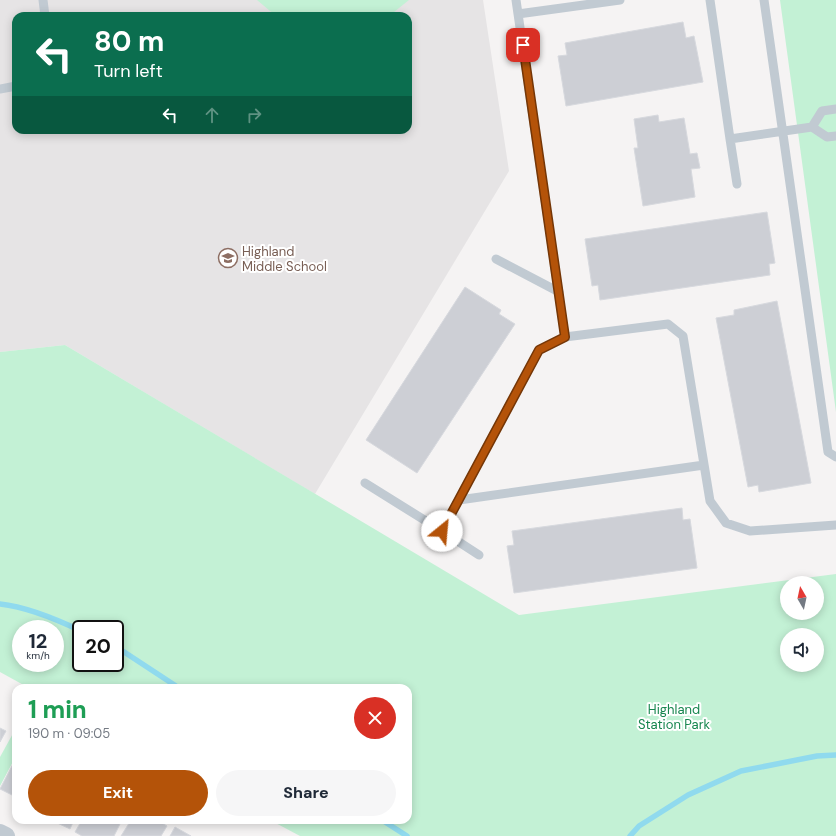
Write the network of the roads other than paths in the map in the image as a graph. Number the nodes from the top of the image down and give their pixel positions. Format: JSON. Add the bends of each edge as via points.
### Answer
{"nodes":[{"id":1,"x":43,"y":0,"type":"edge"},
{"id":2,"x":516,"y":0,"type":"edge"},
{"id":3,"x":620,"y":0,"type":"edge"},
{"id":4,"x":710,"y":0,"type":"edge"},
{"id":5,"x":764,"y":0,"type":"edge"},
{"id":6,"x":44,"y":12,"type":"edge"},
{"id":7,"x":518,"y":14,"type":"junction"},
{"id":8,"x":12,"y":86,"type":"edge"},
{"id":9,"x":0,"y":88,"type":"edge"},
{"id":10,"x":836,"y":109,"type":"edge"},
{"id":11,"x":812,"y":127,"type":"junction"},
{"id":12,"x":784,"y":131,"type":"junction"},
{"id":13,"x":836,"y":136,"type":"edge"},
{"id":14,"x":730,"y":139,"type":"junction"},
{"id":15,"x":737,"y":184,"type":"dead end"},
{"id":16,"x":496,"y":259,"type":"dead end"},
{"id":17,"x":559,"y":292,"type":"junction"},
{"id":18,"x":565,"y":337,"type":"junction"},
{"id":19,"x":836,"y":457,"type":"edge"},
{"id":20,"x":704,"y":465,"type":"junction"},
{"id":21,"x":365,"y":483,"type":"dead end"},
{"id":22,"x":459,"y":500,"type":"junction"},
{"id":23,"x":836,"y":525,"type":"edge"},
{"id":24,"x":442,"y":531,"type":"junction"},
{"id":25,"x":479,"y":555,"type":"dead end"},
{"id":26,"x":0,"y":833,"type":"edge"},
{"id":27,"x":6,"y":836,"type":"edge"}],
"edges":[{"from":1,"to":6,"type":"lane"},
{"from":2,"to":7,"type":"lane"},
{"from":3,"to":7,"type":"lane"},
{"from":4,"to":14,"type":"lane"},
{"from":5,"to":12,"type":"lane"},
{"from":7,"to":17,"type":"lane"},
{"from":8,"to":9,"type":"lane"},
{"from":10,"to":11,"type":"lane","via":[[822,111]]},
{"from":11,"to":12,"type":"lane"},
{"from":11,"to":13,"type":"lane","via":[[827,137]]},
{"from":12,"to":14,"type":"lane"},
{"from":12,"to":19,"type":"lane","via":[[828,452]]},
{"from":14,"to":15,"type":"lane"},
{"from":16,"to":17,"type":"lane"},
{"from":17,"to":18,"type":"lane"},
{"from":18,"to":20,"type":"lane","via":[[668,324],[683,336]]},
{"from":18,"to":22,"type":"lane","via":[[539,350]]},
{"from":20,"to":22,"type":"lane"},
{"from":20,"to":23,"type":"lane","via":[[710,501],[726,523],[750,531]]},
{"from":21,"to":24,"type":"lane"},
{"from":22,"to":24,"type":"lane"},
{"from":24,"to":25,"type":"lane"},
{"from":26,"to":27,"type":"street"}]}
